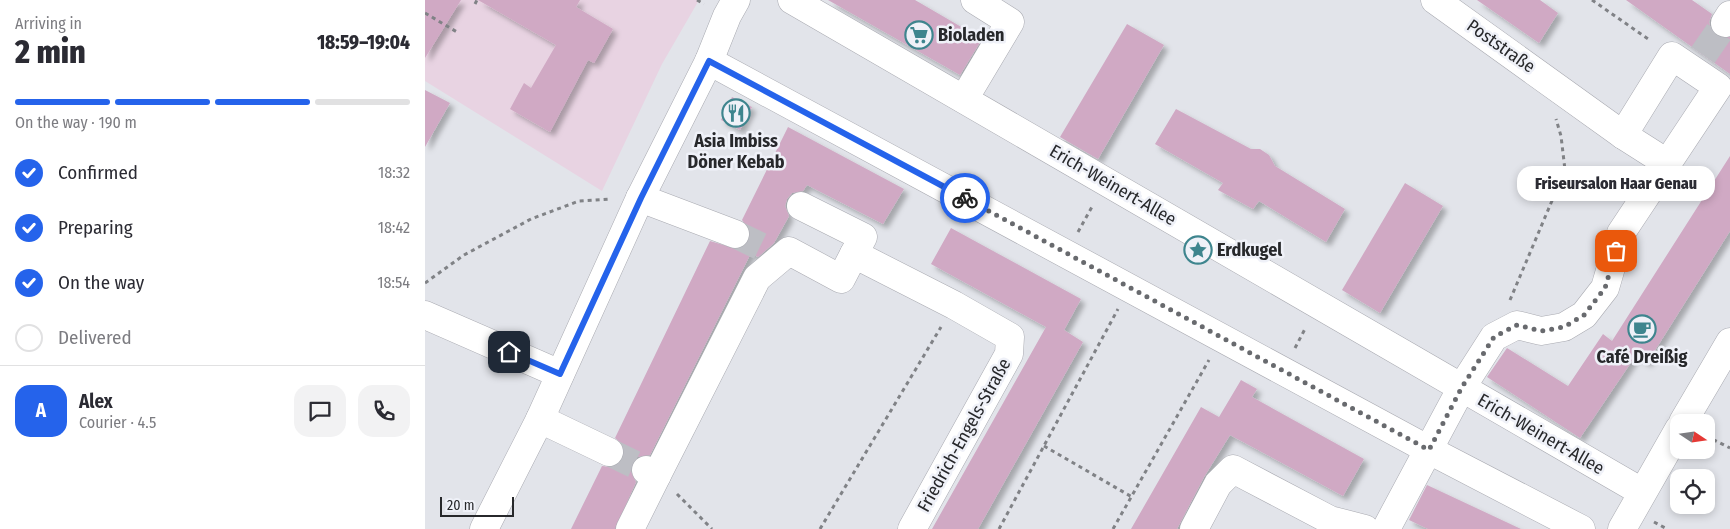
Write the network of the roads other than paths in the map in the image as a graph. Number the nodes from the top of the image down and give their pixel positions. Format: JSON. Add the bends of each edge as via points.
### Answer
{"nodes":[{"id":1,"x":736,"y":0,"type":"edge"},
{"id":2,"x":792,"y":0,"type":"edge"},
{"id":3,"x":975,"y":0,"type":"edge"},
{"id":4,"x":1435,"y":0,"type":"edge"},
{"id":5,"x":709,"y":61,"type":"junction"},
{"id":6,"x":964,"y":99,"type":"junction"},
{"id":7,"x":1623,"y":135,"type":"junction"},
{"id":8,"x":1667,"y":163,"type":"junction"},
{"id":9,"x":641,"y":198,"type":"junction"},
{"id":10,"x":801,"y":206,"type":"dead end"},
{"id":11,"x":735,"y":234,"type":"tunnel mouth"},
{"id":12,"x":854,"y":254,"type":"junction"},
{"id":13,"x":425,"y":315,"type":"edge"},
{"id":14,"x":1730,"y":342,"type":"edge"},
{"id":15,"x":560,"y":374,"type":"junction"},
{"id":16,"x":1462,"y":387,"type":"junction"},
{"id":17,"x":1688,"y":414,"type":"edge"},
{"id":18,"x":540,"y":419,"type":"junction"},
{"id":19,"x":1670,"y":444,"type":"edge"},
{"id":20,"x":1429,"y":450,"type":"junction"},
{"id":21,"x":609,"y":452,"type":"tunnel mouth"},
{"id":22,"x":1641,"y":492,"type":"junction"},
{"id":23,"x":1630,"y":526,"type":"edge"},
{"id":24,"x":483,"y":529,"type":"edge"},
{"id":25,"x":631,"y":529,"type":"edge"},
{"id":26,"x":912,"y":529,"type":"edge"},
{"id":27,"x":1194,"y":529,"type":"edge"},
{"id":28,"x":1365,"y":529,"type":"edge"},
{"id":29,"x":1387,"y":529,"type":"edge"},
{"id":30,"x":1581,"y":529,"type":"edge"}],
"edges":[{"from":1,"to":5,"type":"street"},
{"from":2,"to":6,"type":"street","name":"Erich-Weinert-Allee"},
{"from":3,"to":6,"type":"street","via":[[1010,22]]},
{"from":4,"to":7,"type":"street","name":"Poststraße"},
{"from":5,"to":9,"type":"street"},
{"from":5,"to":20,"type":"street"},
{"from":6,"to":16,"type":"street","name":"Erich-Weinert-Allee"},
{"from":7,"to":8,"type":"street","name":"Poststraße"},
{"from":7,"to":8,"type":"street","via":[[1689,60],[1718,87]]},
{"from":8,"to":16,"type":"street","via":[[1621,233],[1605,288],[1584,315],[1564,327],[1541,331],[1517,325],[1494,337]]},
{"from":9,"to":11,"type":"street"},
{"from":9,"to":15,"type":"street"},
{"from":10,"to":12,"type":"street","via":[[863,237]]},
{"from":12,"to":25,"type":"street","via":[[841,279],[789,251],[776,254],[757,278],[651,472]]},
{"from":12,"to":26,"type":"street","name":"Friedrich-Engels-Straße","via":[[1010,336],[1009,354]]},
{"from":13,"to":15,"type":"street"},
{"from":14,"to":17,"type":"street"},
{"from":15,"to":18,"type":"street"},
{"from":16,"to":20,"type":"street"},
{"from":16,"to":22,"type":"street","name":"Erich-Weinert-Allee"},
{"from":18,"to":21,"type":"street"},
{"from":18,"to":24,"type":"street"},
{"from":19,"to":22,"type":"street"},
{"from":20,"to":29,"type":"street"},
{"from":20,"to":30,"type":"street"},
{"from":22,"to":23,"type":"street"},
{"from":27,"to":28,"type":"street","via":[[1218,484],[1233,470],[1330,520]]}]}
